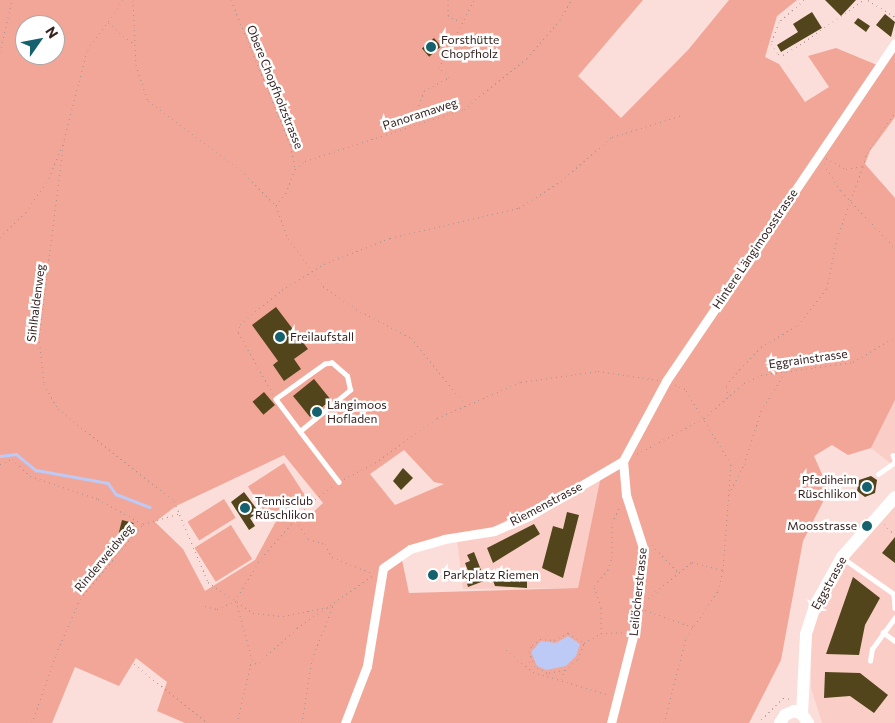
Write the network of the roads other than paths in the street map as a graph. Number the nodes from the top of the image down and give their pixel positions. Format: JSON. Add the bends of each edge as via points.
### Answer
{"nodes":[{"id":1,"x":895,"y":43,"type":"edge"},
{"id":2,"x":300,"y":431,"type":"junction"},
{"id":3,"x":893,"y":455,"type":"dead end"},
{"id":4,"x":623,"y":461,"type":"junction"},
{"id":5,"x":895,"y":461,"type":"edge"},
{"id":6,"x":878,"y":474,"type":"dead end"},
{"id":7,"x":339,"y":482,"type":"road end"},
{"id":8,"x":895,"y":497,"type":"edge"},
{"id":9,"x":842,"y":557,"type":"junction"},
{"id":10,"x":895,"y":608,"type":"edge"},
{"id":11,"x":895,"y":617,"type":"edge"},
{"id":12,"x":884,"y":632,"type":"junction"},
{"id":13,"x":895,"y":641,"type":"edge"},
{"id":14,"x":870,"y":661,"type":"dead end"},
{"id":15,"x":801,"y":716,"type":"edge"},
{"id":16,"x":345,"y":723,"type":"edge"},
{"id":17,"x":611,"y":723,"type":"edge"},
{"id":18,"x":780,"y":723,"type":"edge"}],
"edges":[{"from":1,"to":4,"type":"street","name":"Hintere Längimoosstrasse","via":[[666,381]]},
{"from":2,"to":2,"type":"lane","via":[[276,399],[332,362],[347,376],[350,390]]},
{"from":2,"to":7,"type":"lane"},
{"from":3,"to":5,"type":"lane"},
{"from":4,"to":16,"type":"street","name":"Riemenstrasse","via":[[528,516],[494,531],[444,539],[410,549],[383,568],[367,666]]},
{"from":4,"to":17,"type":"street","name":"Leilöcherstrasse","via":[[626,495],[643,541],[634,632]]},
{"from":5,"to":6,"type":"lane"},
{"from":8,"to":9,"type":"main road","name":"Eggstrasse"},
{"from":9,"to":10,"type":"lane","via":[[894,594]]},
{"from":9,"to":15,"type":"main road","name":"Eggstrasse","via":[[811,617],[806,634]]},
{"from":11,"to":12,"type":"lane"},
{"from":12,"to":13,"type":"lane"},
{"from":12,"to":14,"type":"lane","via":[[872,649]]},
{"from":15,"to":18,"type":"main road"}]}
